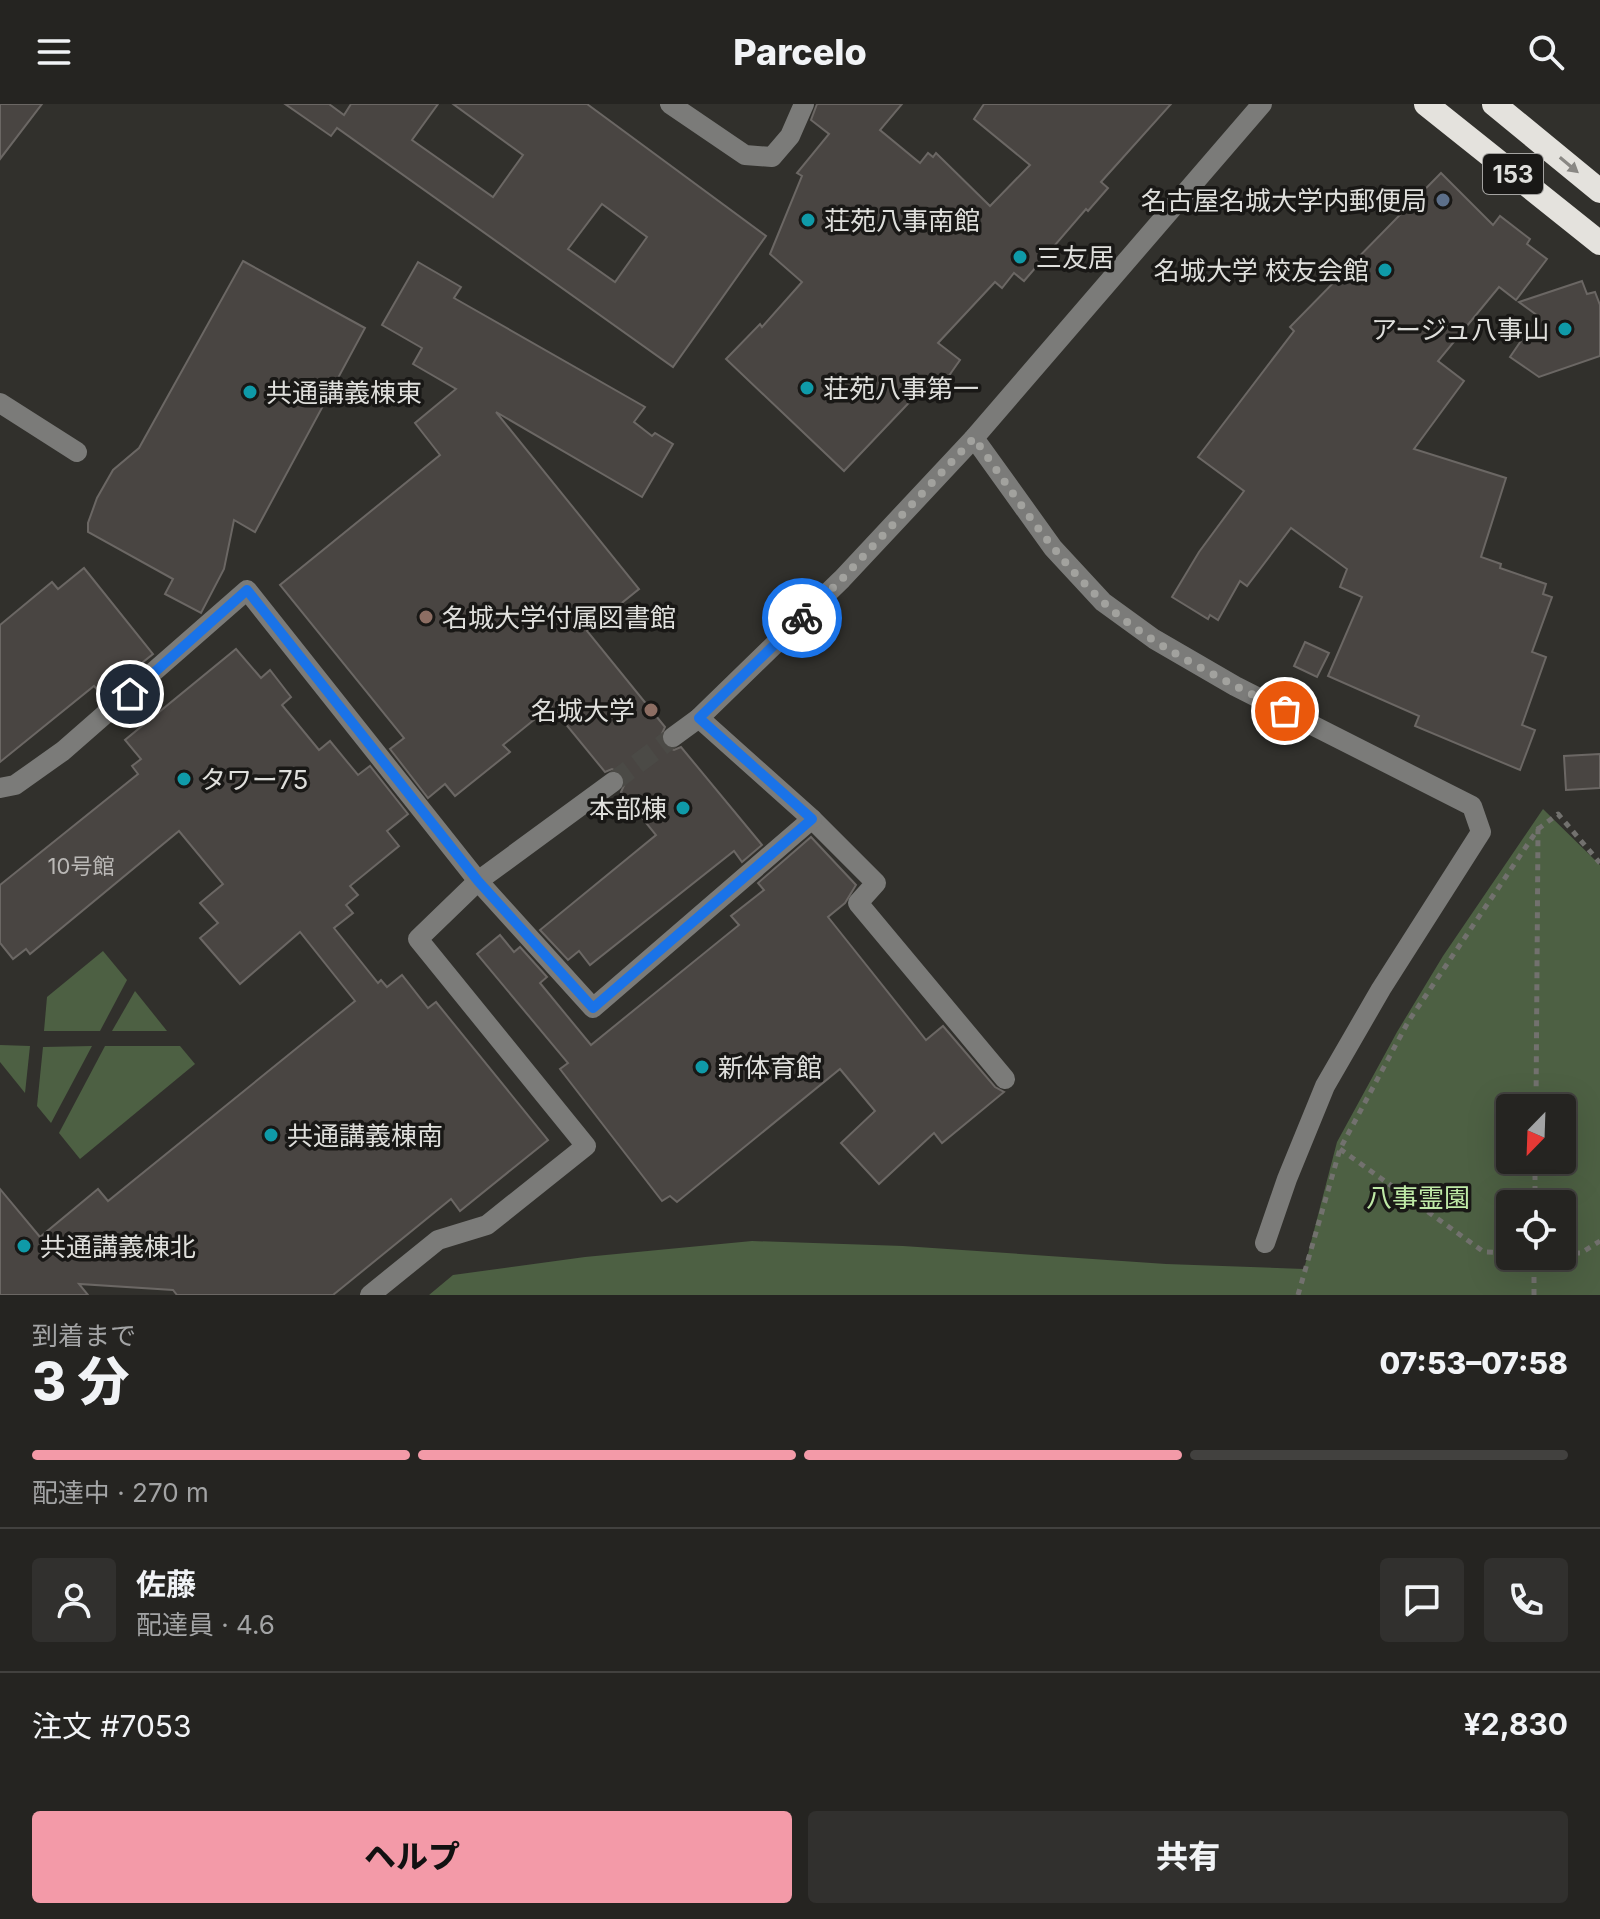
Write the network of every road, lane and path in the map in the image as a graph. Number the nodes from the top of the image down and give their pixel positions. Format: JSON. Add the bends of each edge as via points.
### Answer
{"nodes":[{"id":1,"x":670,"y":104,"type":"edge"},
{"id":2,"x":804,"y":104,"type":"edge"},
{"id":3,"x":1262,"y":104,"type":"edge"},
{"id":4,"x":1426,"y":104,"type":"edge"},
{"id":5,"x":1494,"y":104,"type":"edge"},
{"id":6,"x":1600,"y":191,"type":"edge"},
{"id":7,"x":1600,"y":243,"type":"edge"},
{"id":8,"x":0,"y":403,"type":"edge"},
{"id":9,"x":974,"y":438,"type":"junction"},
{"id":10,"x":77,"y":452,"type":"dead end"},
{"id":11,"x":699,"y":718,"type":"junction"},
{"id":12,"x":673,"y":737,"type":"tunnel mouth"},
{"id":13,"x":613,"y":782,"type":"tunnel mouth"},
{"id":14,"x":0,"y":788,"type":"edge"},
{"id":15,"x":812,"y":819,"type":"junction"},
{"id":16,"x":1538,"y":829,"type":"junction"},
{"id":17,"x":1600,"y":863,"type":"edge"},
{"id":18,"x":478,"y":881,"type":"junction"},
{"id":19,"x":1005,"y":1079,"type":"dead end"},
{"id":20,"x":1536,"y":1094,"type":"edge"},
{"id":21,"x":1340,"y":1149,"type":"junction"},
{"id":22,"x":1600,"y":1241,"type":"edge"},
{"id":23,"x":1265,"y":1243,"type":"dead end"},
{"id":24,"x":1496,"y":1252,"type":"edge"},
{"id":25,"x":1576,"y":1253,"type":"edge"},
{"id":26,"x":1534,"y":1270,"type":"edge"},
{"id":27,"x":370,"y":1295,"type":"edge"},
{"id":28,"x":1298,"y":1295,"type":"edge"},
{"id":29,"x":1534,"y":1295,"type":"edge"}],
"edges":[{"from":1,"to":2,"type":"street","via":[[745,155],[772,157],[790,136]]},
{"from":3,"to":9,"type":"street"},
{"from":4,"to":7,"type":"highway","number":"153"},
{"from":5,"to":6,"type":"highway","number":"153","one_way":true},
{"from":8,"to":10,"type":"street"},
{"from":9,"to":11,"type":"street","via":[[842,579]]},
{"from":9,"to":23,"type":"street","via":[[1053,548],[1103,602],[1235,686],[1472,806],[1481,832],[1325,1086]]},
{"from":11,"to":12,"type":"street"},
{"from":11,"to":15,"type":"street"},
{"from":13,"to":18,"type":"street"},
{"from":14,"to":18,"type":"street","via":[[15,785],[63,751],[247,590]]},
{"from":15,"to":18,"type":"street","via":[[593,1008]]},
{"from":15,"to":19,"type":"street","via":[[876,883],[858,903]]},
{"from":16,"to":17,"type":"path","via":[[1558,814]]},
{"from":16,"to":20,"type":"path"},
{"from":16,"to":21,"type":"path","via":[[1408,1022]]},
{"from":18,"to":27,"type":"street","via":[[418,939],[586,1146],[487,1225],[438,1240]]},
{"from":21,"to":24,"type":"path","via":[[1484,1252]]},
{"from":21,"to":28,"type":"path"},
{"from":22,"to":25,"type":"path"},
{"from":26,"to":29,"type":"path"}]}
